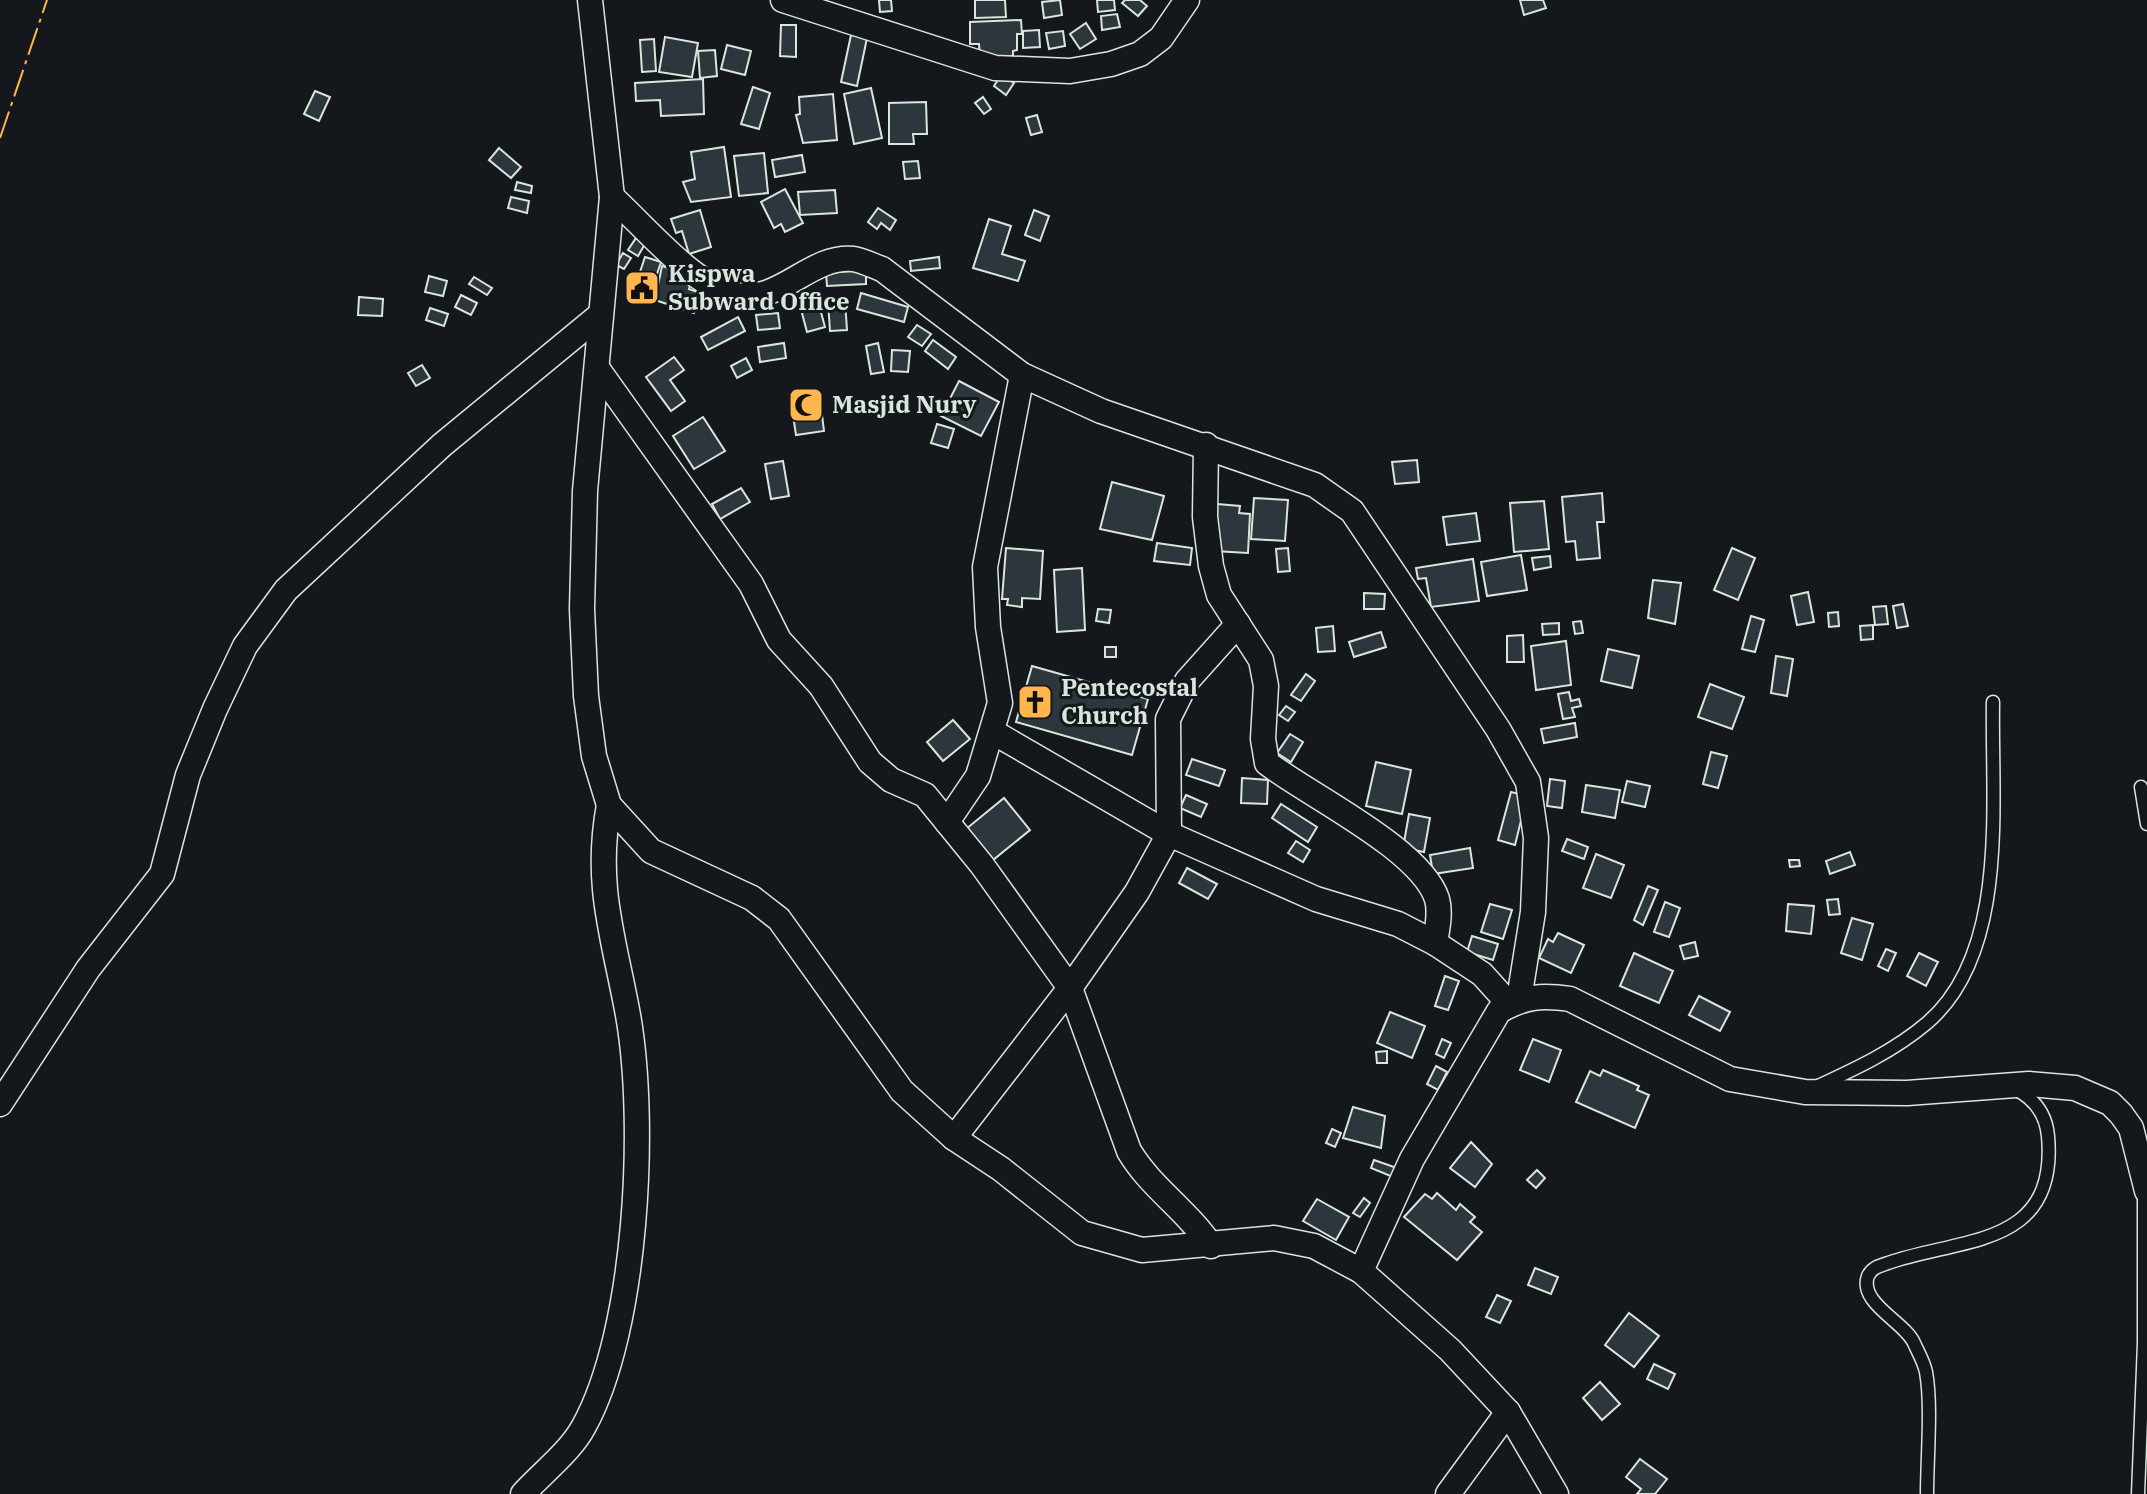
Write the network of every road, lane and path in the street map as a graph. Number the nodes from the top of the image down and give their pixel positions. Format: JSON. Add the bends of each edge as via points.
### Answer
{"nodes":[{"id":1,"x":590,"y":0,"type":"edge"},
{"id":2,"x":783,"y":0,"type":"edge"},
{"id":3,"x":1187,"y":0,"type":"edge"},
{"id":4,"x":612,"y":197,"type":"junction"},
{"id":5,"x":600,"y":315,"type":"junction"},
{"id":6,"x":597,"y":368,"type":"junction"},
{"id":7,"x":1022,"y":375,"type":"junction"},
{"id":8,"x":1206,"y":445,"type":"junction"},
{"id":9,"x":1238,"y":624,"type":"junction"},
{"id":10,"x":1993,"y":702,"type":"dead end"},
{"id":11,"x":993,"y":732,"type":"junction"},
{"id":12,"x":2141,"y":787,"type":"dead end"},
{"id":13,"x":609,"y":805,"type":"junction"},
{"id":14,"x":947,"y":822,"type":"junction"},
{"id":15,"x":2147,"y":824,"type":"edge"},
{"id":16,"x":1169,"y":834,"type":"junction"},
{"id":17,"x":1435,"y":943,"type":"junction"},
{"id":18,"x":1070,"y":988,"type":"junction"},
{"id":19,"x":1514,"y":1002,"type":"junction"},
{"id":20,"x":2008,"y":1085,"type":"junction"},
{"id":21,"x":1805,"y":1092,"type":"junction"},
{"id":22,"x":0,"y":1104,"type":"edge"},
{"id":23,"x":954,"y":1138,"type":"junction"},
{"id":24,"x":2146,"y":1187,"type":"edge"},
{"id":25,"x":1211,"y":1246,"type":"junction"},
{"id":26,"x":1361,"y":1271,"type":"junction"},
{"id":27,"x":1508,"y":1412,"type":"junction"},
{"id":28,"x":523,"y":1494,"type":"edge"},
{"id":29,"x":1448,"y":1494,"type":"edge"},
{"id":30,"x":1556,"y":1494,"type":"edge"},
{"id":31,"x":1927,"y":1494,"type":"edge"},
{"id":32,"x":2138,"y":1494,"type":"edge"}],
"edges":[{"from":1,"to":4,"type":"street"},
{"from":2,"to":3,"type":"street","via":[[995,68],[1070,71],[1140,54],[1161,38]]},
{"from":4,"to":5,"type":"street"},
{"from":4,"to":7,"type":"street","via":[[686,266],[730,293],[759,297],[826,263],[856,259],[882,269]]},
{"from":5,"to":6,"type":"street"},
{"from":5,"to":22,"type":"street","via":[[442,445],[286,590],[245,646],[215,709],[188,775],[162,874],[88,969]]},
{"from":6,"to":13,"type":"street","via":[[585,491],[582,609],[594,756]]},
{"from":6,"to":14,"type":"street","via":[[751,584],[779,640],[821,686],[870,762],[891,780],[925,795]]},
{"from":7,"to":8,"type":"street","via":[[1101,411]]},
{"from":7,"to":11,"type":"street","via":[[985,567],[1000,703]]},
{"from":8,"to":9,"type":"street","via":[[1211,566],[1219,595]]},
{"from":8,"to":19,"type":"street","via":[[1315,485],[1352,511],[1528,782],[1536,838],[1533,912]]},
{"from":9,"to":16,"type":"street","via":[[1187,681],[1168,719]]},
{"from":9,"to":17,"type":"street","via":[[1261,660],[1267,763],[1419,870],[1437,899]]},
{"from":10,"to":21,"type":"lane","via":[[1990,894],[1973,962],[1930,1021],[1881,1057]]},
{"from":11,"to":14,"type":"street","via":[[978,776]]},
{"from":11,"to":16,"type":"street"},
{"from":12,"to":15,"type":"lane"},
{"from":13,"to":23,"type":"street","via":[[651,851],[752,898],[779,919],[902,1091]]},
{"from":13,"to":28,"type":"street","via":[[601,843],[603,875],[613,956],[628,1014],[636,1143],[625,1309],[583,1428]]},
{"from":14,"to":18,"type":"street"},
{"from":16,"to":17,"type":"street","via":[[1316,899],[1398,924]]},
{"from":16,"to":18,"type":"street","via":[[1137,892]]},
{"from":17,"to":19,"type":"street"},
{"from":18,"to":23,"type":"street"},
{"from":18,"to":25,"type":"street","via":[[1129,1151],[1142,1174],[1192,1218]]},
{"from":19,"to":21,"type":"street","via":[[1541,995],[1570,999],[1730,1079]]},
{"from":19,"to":26,"type":"street","via":[[1499,1011],[1412,1159]]},
{"from":20,"to":21,"type":"street","via":[[1907,1093]]},
{"from":20,"to":24,"type":"street","via":[[2075,1088],[2110,1103],[2131,1128]]},
{"from":20,"to":31,"type":"lane","via":[[2036,1104],[2047,1129],[2044,1179],[2032,1209],[2003,1233],[1898,1259],[1874,1268],[1868,1277],[1877,1304],[1911,1337],[1926,1371]]},
{"from":23,"to":25,"type":"street","via":[[1082,1233],[1142,1250]]},
{"from":24,"to":32,"type":"lane"},
{"from":25,"to":26,"type":"street","via":[[1274,1238],[1314,1246]]},
{"from":26,"to":27,"type":"street","via":[[1450,1350]]},
{"from":27,"to":29,"type":"street"},
{"from":27,"to":30,"type":"street"}]}
